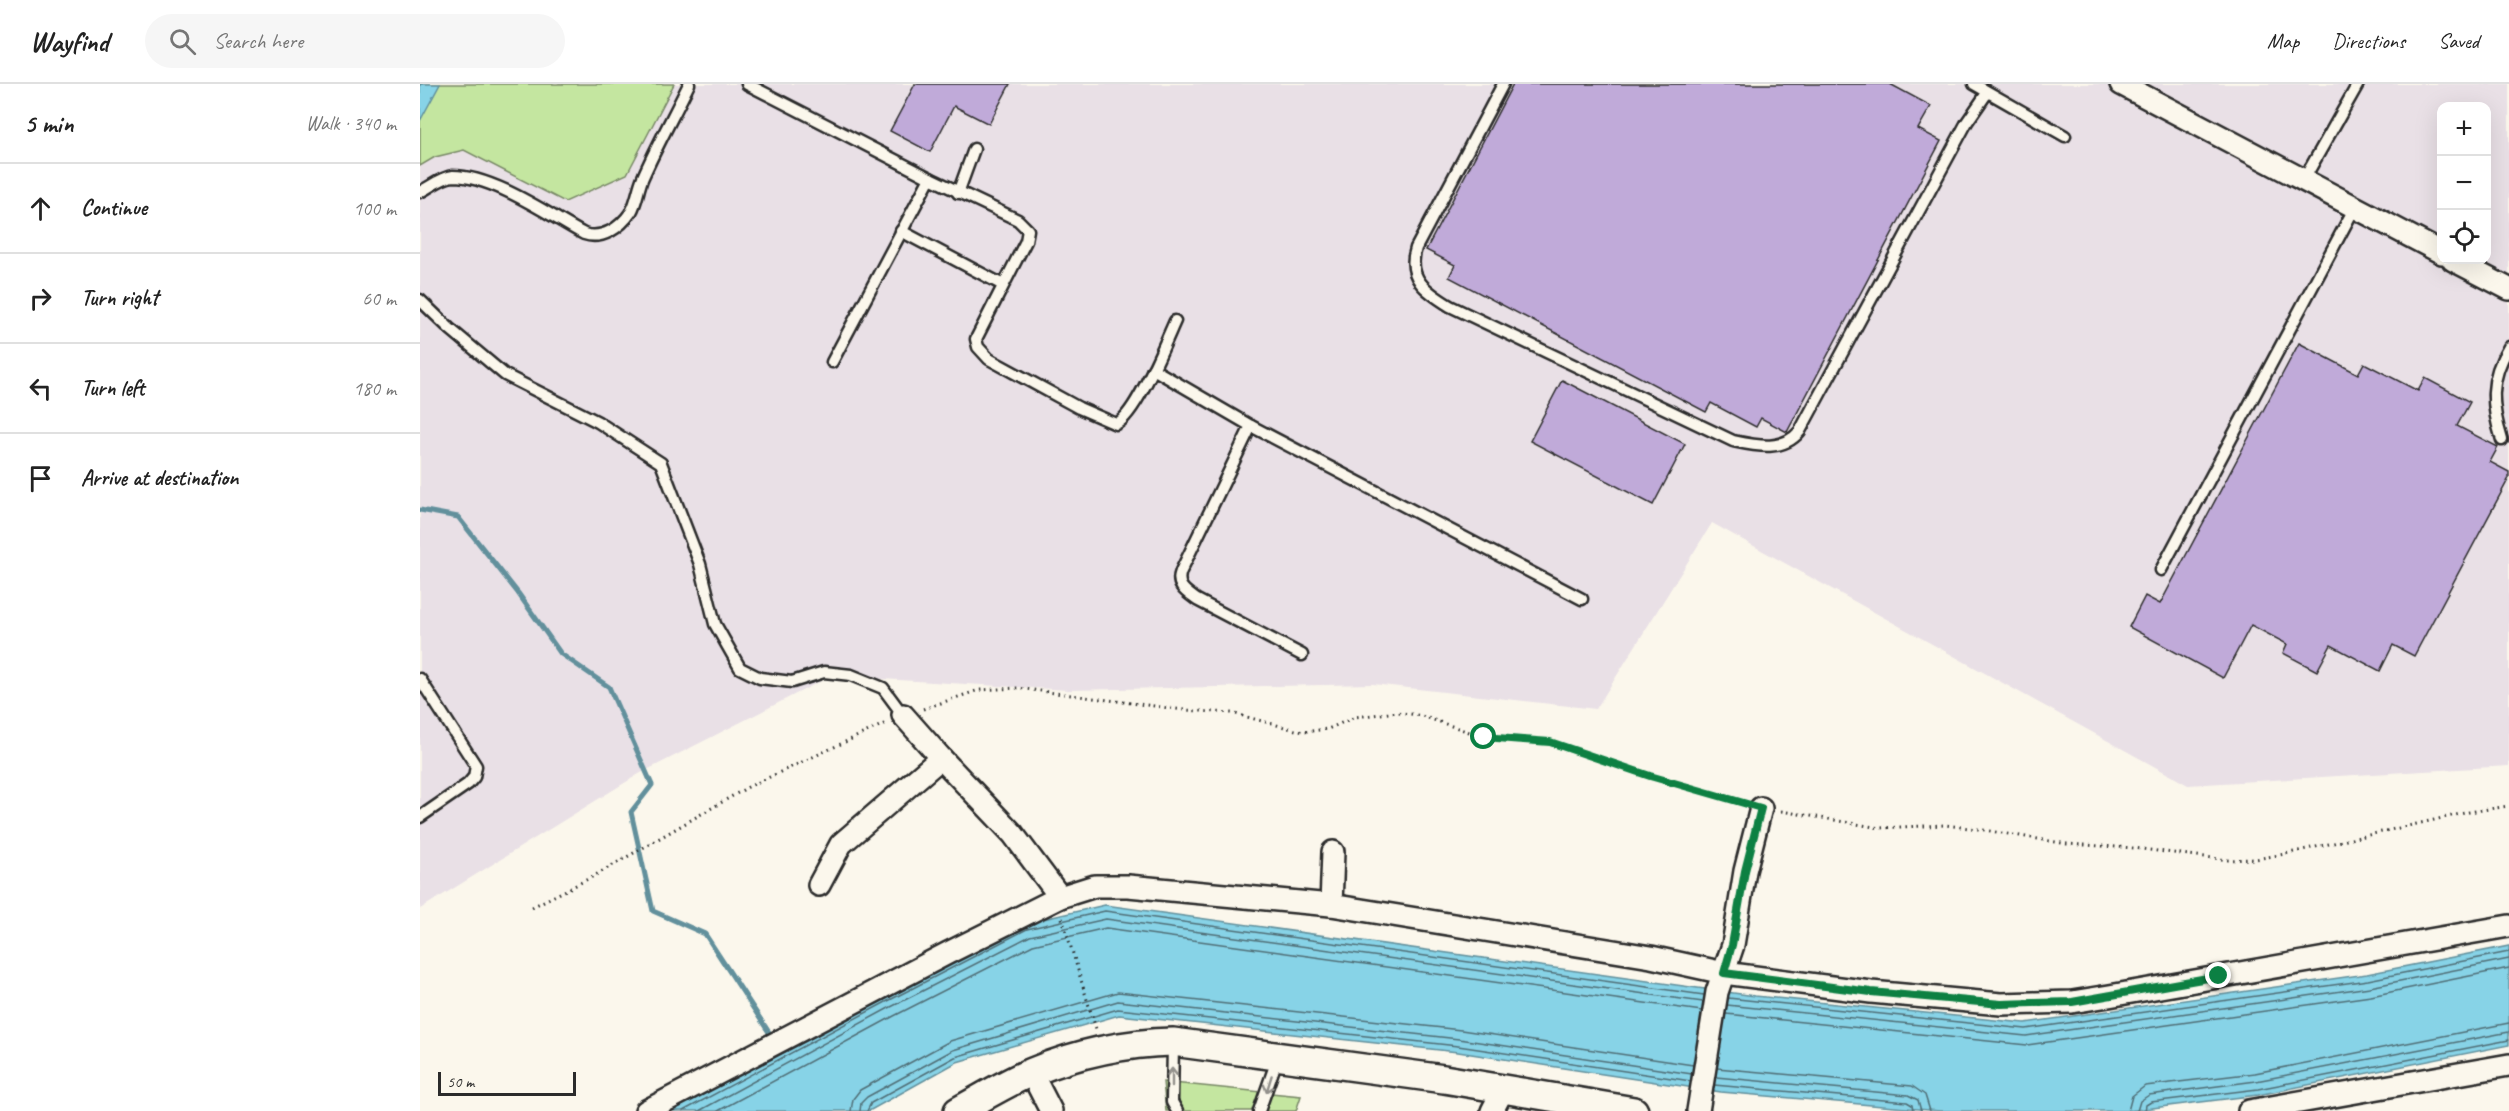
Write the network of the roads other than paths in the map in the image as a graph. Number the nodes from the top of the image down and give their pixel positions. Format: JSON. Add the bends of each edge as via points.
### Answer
{"nodes":[{"id":1,"x":689,"y":84,"type":"edge"},
{"id":2,"x":747,"y":84,"type":"edge"},
{"id":3,"x":1503,"y":84,"type":"edge"},
{"id":4,"x":1974,"y":84,"type":"edge"},
{"id":5,"x":2121,"y":84,"type":"edge"},
{"id":6,"x":2358,"y":84,"type":"edge"},
{"id":7,"x":1987,"y":93,"type":"junction"},
{"id":8,"x":2066,"y":136,"type":"dead end"},
{"id":9,"x":974,"y":149,"type":"dead end"},
{"id":10,"x":930,"y":178,"type":"junction"},
{"id":11,"x":2303,"y":181,"type":"junction"},
{"id":12,"x":420,"y":192,"type":"edge"},
{"id":13,"x":958,"y":193,"type":"junction"},
{"id":14,"x":2355,"y":207,"type":"junction"},
{"id":15,"x":901,"y":231,"type":"junction"},
{"id":16,"x":2437,"y":250,"type":"edge"},
{"id":17,"x":2461,"y":264,"type":"edge"},
{"id":18,"x":1003,"y":285,"type":"junction"},
{"id":19,"x":2509,"y":289,"type":"edge"},
{"id":20,"x":420,"y":300,"type":"edge"},
{"id":21,"x":1175,"y":321,"type":"dead end"},
{"id":22,"x":2509,"y":347,"type":"edge"},
{"id":23,"x":832,"y":362,"type":"dead end"},
{"id":24,"x":1153,"y":369,"type":"junction"},
{"id":25,"x":1251,"y":426,"type":"junction"},
{"id":26,"x":2502,"y":440,"type":"dead end"},
{"id":27,"x":2161,"y":570,"type":"dead end"},
{"id":28,"x":1582,"y":599,"type":"dead end"},
{"id":29,"x":1302,"y":655,"type":"dead end"},
{"id":30,"x":420,"y":679,"type":"edge"},
{"id":31,"x":423,"y":691,"type":"edge"},
{"id":32,"x":903,"y":715,"type":"joint"},
{"id":33,"x":940,"y":758,"type":"junction"},
{"id":34,"x":1761,"y":808,"type":"road end"},
{"id":35,"x":420,"y":817,"type":"edge"},
{"id":36,"x":1333,"y":852,"type":"dead end"},
{"id":37,"x":819,"y":885,"type":"dead end"},
{"id":38,"x":1060,"y":897,"type":"junction"},
{"id":39,"x":1331,"y":905,"type":"junction"},
{"id":40,"x":2509,"y":926,"type":"edge"},
{"id":41,"x":1721,"y":982,"type":"junction"},
{"id":42,"x":1173,"y":1042,"type":"junction"},
{"id":43,"x":1278,"y":1057,"type":"junction"},
{"id":44,"x":2509,"y":1065,"type":"edge"},
{"id":45,"x":1031,"y":1072,"type":"junction"},
{"id":46,"x":1497,"y":1100,"type":"edge"},
{"id":47,"x":1699,"y":1101,"type":"edge"},
{"id":48,"x":1616,"y":1110,"type":"edge"},
{"id":49,"x":646,"y":1111,"type":"edge"},
{"id":50,"x":958,"y":1111,"type":"edge"},
{"id":51,"x":1051,"y":1111,"type":"edge"},
{"id":52,"x":1177,"y":1111,"type":"edge"},
{"id":53,"x":1259,"y":1111,"type":"edge"},
{"id":54,"x":2249,"y":1111,"type":"edge"}],
"edges":[{"from":1,"to":12,"type":"lane","via":[[642,179],[632,211],[601,236],[584,234],[514,194],[478,181],[453,176]]},
{"from":2,"to":10,"type":"lane"},
{"from":3,"to":7,"type":"lane","via":[[1416,248],[1413,264],[1420,284],[1450,306],[1733,441],[1769,447],[1794,439],[1800,431],[1967,122]]},
{"from":4,"to":7,"type":"lane"},
{"from":5,"to":11,"type":"street"},
{"from":6,"to":11,"type":"lane"},
{"from":7,"to":8,"type":"lane"},
{"from":9,"to":13,"type":"lane"},
{"from":10,"to":13,"type":"lane"},
{"from":10,"to":15,"type":"lane"},
{"from":11,"to":14,"type":"street"},
{"from":13,"to":18,"type":"lane","via":[[1018,220],[1028,230]]},
{"from":14,"to":16,"type":"street"},
{"from":14,"to":27,"type":"lane"},
{"from":15,"to":18,"type":"lane"},
{"from":15,"to":23,"type":"lane"},
{"from":17,"to":19,"type":"street"},
{"from":18,"to":24,"type":"lane","via":[[976,339],[989,359],[1116,424],[1133,405]]},
{"from":20,"to":32,"type":"lane","via":[[505,375],[598,422],[662,463],[700,564],[715,624],[740,668],[760,678],[792,682],[824,672],[851,675],[883,688]]},
{"from":21,"to":24,"type":"lane"},
{"from":22,"to":26,"type":"lane","via":[[2496,373],[2493,393]]},
{"from":24,"to":25,"type":"lane"},
{"from":25,"to":28,"type":"lane"},
{"from":25,"to":29,"type":"lane","via":[[1184,565],[1180,587],[1197,600]]},
{"from":30,"to":31,"type":"lane"},
{"from":31,"to":35,"type":"lane","via":[[476,766],[468,784]]},
{"from":32,"to":33,"type":"street"},
{"from":33,"to":37,"type":"street","via":[[841,844]]},
{"from":33,"to":38,"type":"street","via":[[1013,834]]},
{"from":34,"to":41,"type":"street"},
{"from":36,"to":39,"type":"street"},
{"from":38,"to":39,"type":"street","via":[[1095,886],[1128,886]]},
{"from":38,"to":49,"type":"street"},
{"from":39,"to":41,"type":"street","via":[[1651,957]]},
{"from":40,"to":41,"type":"street","via":[[2072,1002],[2001,1004]]},
{"from":41,"to":47,"type":"street"},
{"from":42,"to":43,"type":"street"},
{"from":42,"to":45,"type":"street","via":[[1139,1043]]},
{"from":52,"to":42,"type":"lane","one_way":true,"via":[[1172,1102]]},
{"from":43,"to":46,"type":"street","via":[[1444,1079]]},
{"from":43,"to":53,"type":"lane","one_way":true},
{"from":44,"to":54,"type":"street"},
{"from":45,"to":50,"type":"street"},
{"from":45,"to":51,"type":"street"},
{"from":46,"to":48,"type":"street"}]}
